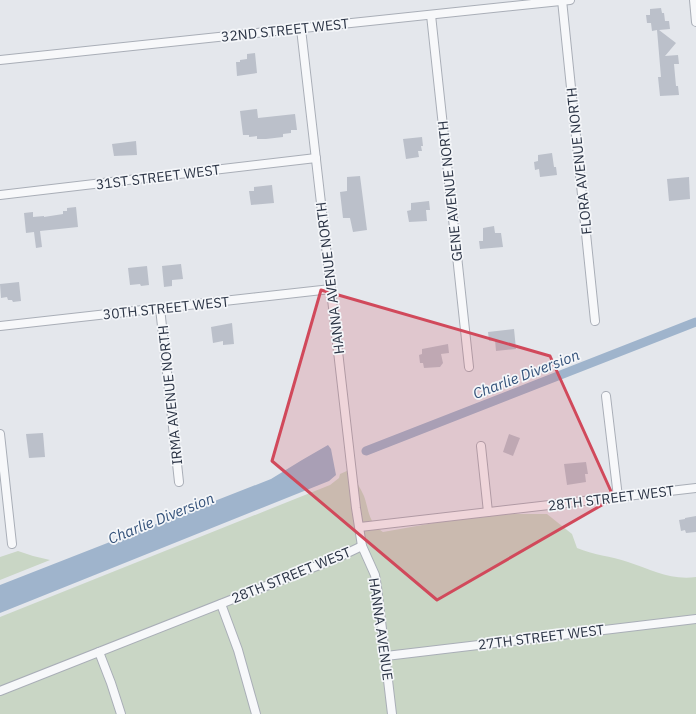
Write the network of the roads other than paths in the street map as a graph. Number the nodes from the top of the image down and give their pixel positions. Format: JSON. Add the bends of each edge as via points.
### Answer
{"nodes":[{"id":1,"x":565,"y":0,"type":"edge"},
{"id":2,"x":694,"y":0,"type":"edge"},
{"id":3,"x":431,"y":15,"type":"junction"},
{"id":4,"x":696,"y":22,"type":"edge"},
{"id":5,"x":301,"y":29,"type":"junction"},
{"id":6,"x":0,"y":60,"type":"edge"},
{"id":7,"x":316,"y":158,"type":"junction"},
{"id":8,"x":0,"y":195,"type":"edge"},
{"id":9,"x":331,"y":289,"type":"junction"},
{"id":10,"x":160,"y":308,"type":"junction"},
{"id":11,"x":595,"y":321,"type":"dead end"},
{"id":12,"x":0,"y":326,"type":"edge"},
{"id":13,"x":469,"y":366,"type":"dead end"},
{"id":14,"x":606,"y":396,"type":"dead end"},
{"id":15,"x":0,"y":434,"type":"edge"},
{"id":16,"x":481,"y":446,"type":"dead end"},
{"id":17,"x":1,"y":458,"type":"edge"},
{"id":18,"x":179,"y":482,"type":"dead end"},
{"id":19,"x":696,"y":488,"type":"edge"},
{"id":20,"x":618,"y":497,"type":"junction"},
{"id":21,"x":488,"y":512,"type":"junction"},
{"id":22,"x":360,"y":527,"type":"junction"},
{"id":23,"x":12,"y":544,"type":"dead end"},
{"id":24,"x":362,"y":546,"type":"junction"},
{"id":25,"x":221,"y":604,"type":"junction"},
{"id":26,"x":696,"y":619,"type":"edge"},
{"id":27,"x":99,"y":652,"type":"junction"},
{"id":28,"x":386,"y":656,"type":"junction"},
{"id":29,"x":0,"y":691,"type":"edge"},
{"id":30,"x":121,"y":714,"type":"edge"},
{"id":31,"x":256,"y":714,"type":"edge"},
{"id":32,"x":392,"y":714,"type":"edge"}],
"edges":[{"from":1,"to":3,"type":"street","name":"32ND STREET WEST"},
{"from":1,"to":11,"type":"street","name":"FLORA AVENUE NORTH"},
{"from":2,"to":4,"type":"street"},
{"from":3,"to":5,"type":"street","name":"32ND STREET WEST"},
{"from":3,"to":13,"type":"street","name":"GENE AVENUE NORTH"},
{"from":5,"to":6,"type":"street","name":"32ND STREET WEST"},
{"from":5,"to":7,"type":"street","name":"HANNA AVENUE NORTH"},
{"from":7,"to":8,"type":"street","name":"31ST STREET WEST"},
{"from":7,"to":9,"type":"street","name":"HANNA AVENUE NORTH"},
{"from":9,"to":10,"type":"street","name":"30TH STREET WEST"},
{"from":9,"to":22,"type":"street","name":"HANNA AVENUE NORTH"},
{"from":10,"to":12,"type":"street","name":"30TH STREET WEST"},
{"from":10,"to":18,"type":"street","name":"IRMA AVENUE NORTH"},
{"from":14,"to":20,"type":"street"},
{"from":15,"to":17,"type":"street"},
{"from":16,"to":21,"type":"street"},
{"from":17,"to":23,"type":"street"},
{"from":19,"to":20,"type":"street","name":"28TH STREET WEST"},
{"from":20,"to":21,"type":"street","name":"28TH STREET WEST"},
{"from":21,"to":22,"type":"street","name":"28TH STREET WEST"},
{"from":22,"to":24,"type":"street","name":"28TH STREET WEST"},
{"from":24,"to":25,"type":"street","name":"28TH STREET WEST"},
{"from":24,"to":28,"type":"street","name":"HANNA AVENUE","via":[[376,581]]},
{"from":25,"to":27,"type":"street","name":"28TH STREET WEST"},
{"from":25,"to":31,"type":"street","via":[[238,650]]},
{"from":26,"to":28,"type":"street","name":"27TH STREET WEST"},
{"from":27,"to":29,"type":"street","name":"28TH STREET WEST"},
{"from":27,"to":30,"type":"street"},
{"from":28,"to":32,"type":"street","name":"HANNA AVENUE"}]}
